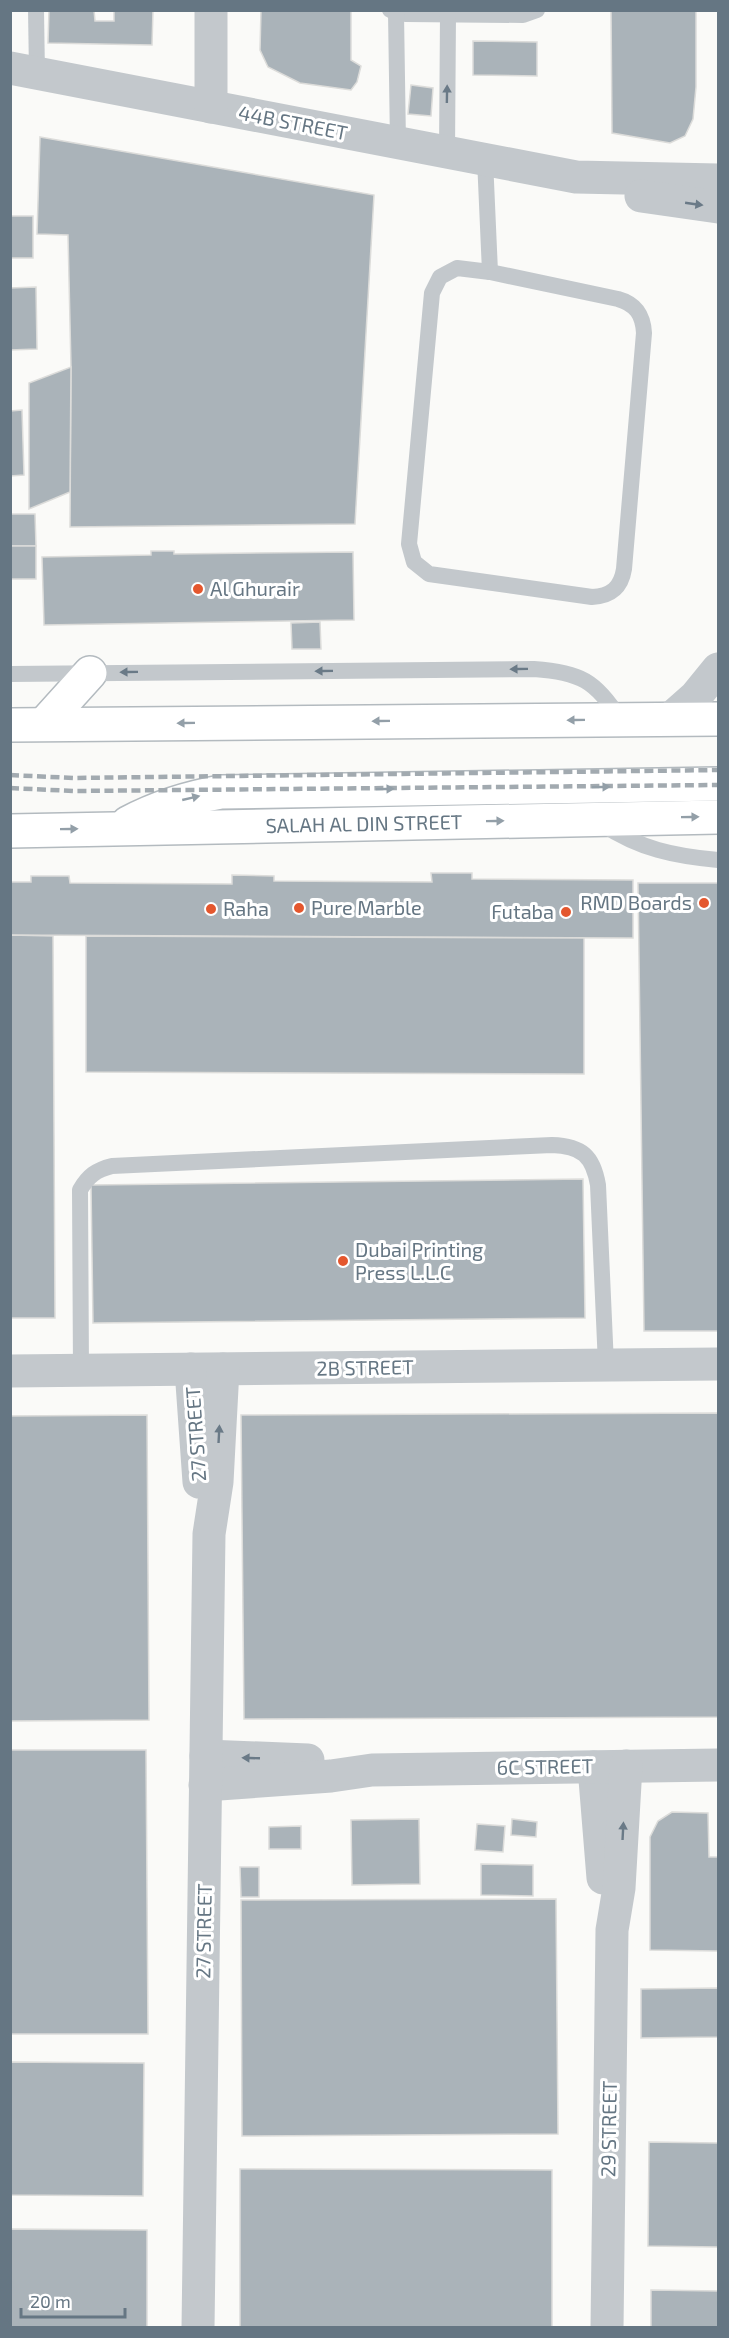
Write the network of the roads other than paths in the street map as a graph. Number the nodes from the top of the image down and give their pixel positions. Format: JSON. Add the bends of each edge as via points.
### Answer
{"nodes":[{"id":1,"x":36,"y":10,"type":"edge"},
{"id":2,"x":211,"y":10,"type":"edge"},
{"id":3,"x":537,"y":10,"type":"edge"},
{"id":4,"x":393,"y":12,"type":"edge"},
{"id":5,"x":448,"y":14,"type":"junction"},
{"id":6,"x":24,"y":71,"type":"edge"},
{"id":7,"x":211,"y":107,"type":"junction"},
{"id":8,"x":398,"y":143,"type":"junction"},
{"id":9,"x":447,"y":153,"type":"junction"},
{"id":10,"x":484,"y":159,"type":"junction"},
{"id":11,"x":576,"y":177,"type":"junction"},
{"id":12,"x":718,"y":180,"type":"edge"},
{"id":13,"x":718,"y":207,"type":"edge"},
{"id":14,"x":490,"y":272,"type":"junction"},
{"id":15,"x":718,"y":669,"type":"edge"},
{"id":16,"x":90,"y":673,"type":"junction"},
{"id":17,"x":10,"y":674,"type":"edge"},
{"id":18,"x":620,"y":719,"type":"junction"},
{"id":19,"x":670,"y":719,"type":"junction"},
{"id":20,"x":718,"y":719,"type":"edge"},
{"id":21,"x":10,"y":724,"type":"edge"},
{"id":22,"x":44,"y":724,"type":"junction"},
{"id":23,"x":718,"y":784,"type":"edge"},
{"id":24,"x":718,"y":817,"type":"edge"},
{"id":25,"x":594,"y":819,"type":"junction"},
{"id":26,"x":118,"y":829,"type":"junction"},
{"id":27,"x":10,"y":831,"type":"edge"},
{"id":28,"x":718,"y":860,"type":"edge"},
{"id":29,"x":718,"y":1364,"type":"edge"},
{"id":30,"x":606,"y":1365,"type":"junction"},
{"id":31,"x":207,"y":1369,"type":"junction"},
{"id":32,"x":81,"y":1370,"type":"junction"},
{"id":33,"x":10,"y":1371,"type":"edge"},
{"id":34,"x":718,"y":1765,"type":"edge"},
{"id":35,"x":610,"y":1766,"type":"junction"},
{"id":36,"x":206,"y":1771,"type":"junction"},
{"id":37,"x":198,"y":2328,"type":"edge"},
{"id":38,"x":607,"y":2328,"type":"edge"}],
"edges":[{"from":1,"to":6,"type":"lane"},
{"from":2,"to":7,"type":"street"},
{"from":3,"to":5,"type":"lane","via":[[523,15]]},
{"from":4,"to":5,"type":"lane"},
{"from":4,"to":8,"type":"lane"},
{"from":9,"to":5,"type":"lane","one_way":true},
{"from":6,"to":7,"type":"street","name":"44B STREET"},
{"from":7,"to":8,"type":"street","name":"44B STREET"},
{"from":8,"to":9,"type":"street","name":"44B STREET"},
{"from":9,"to":10,"type":"street","name":"44B STREET"},
{"from":10,"to":11,"type":"street","name":"44B STREET"},
{"from":10,"to":14,"type":"lane"},
{"from":11,"to":12,"type":"street","name":"44B STREET"},
{"from":11,"to":13,"type":"street","name":"44B STREET","one_way":true,"via":[[623,194]]},
{"from":14,"to":14,"type":"lane","via":[[467,268],[448,271],[432,293],[410,553],[420,569],[429,574],[602,597],[618,587],[624,569],[644,324],[635,307],[627,302]]},
{"from":15,"to":19,"type":"street"},
{"from":16,"to":17,"type":"lane"},
{"from":18,"to":16,"type":"lane","one_way":true,"via":[[606,697],[586,680],[561,670]]},
{"from":16,"to":22,"type":"main road"},
{"from":18,"to":19,"type":"main road"},
{"from":18,"to":22,"type":"main road","one_way":true},
{"from":19,"to":20,"type":"main road"},
{"from":21,"to":22,"type":"main road"},
{"from":26,"to":23,"type":"main road","one_way":true,"via":[[185,798],[221,792]]},
{"from":25,"to":24,"type":"main road","name":"SALAH AL DIN STREET","one_way":true},
{"from":26,"to":25,"type":"main road","name":"SALAH AL DIN STREET","one_way":true},
{"from":25,"to":28,"type":"lane","via":[[625,839],[658,851]]},
{"from":27,"to":26,"type":"main road","name":"SALAH AL DIN STREET","one_way":true},
{"from":29,"to":30,"type":"street","name":"2B STREET"},
{"from":30,"to":31,"type":"street","name":"2B STREET"},
{"from":30,"to":32,"type":"lane","via":[[595,1168],[584,1154],[569,1146],[552,1145],[112,1166],[98,1170],[80,1190]]},
{"from":31,"to":32,"type":"street","name":"2B STREET"},
{"from":31,"to":36,"type":"street","name":"27 STREET","via":[[217,1482],[209,1534]]},
{"from":32,"to":33,"type":"street","name":"2B STREET"},
{"from":34,"to":35,"type":"street","name":"6C STREET"},
{"from":35,"to":36,"type":"street","name":"6C STREET","via":[[372,1770],[331,1761]]},
{"from":35,"to":38,"type":"street","name":"29 STREET","via":[[603,1888],[612,1930]]},
{"from":36,"to":37,"type":"street","name":"27 STREET"}]}
